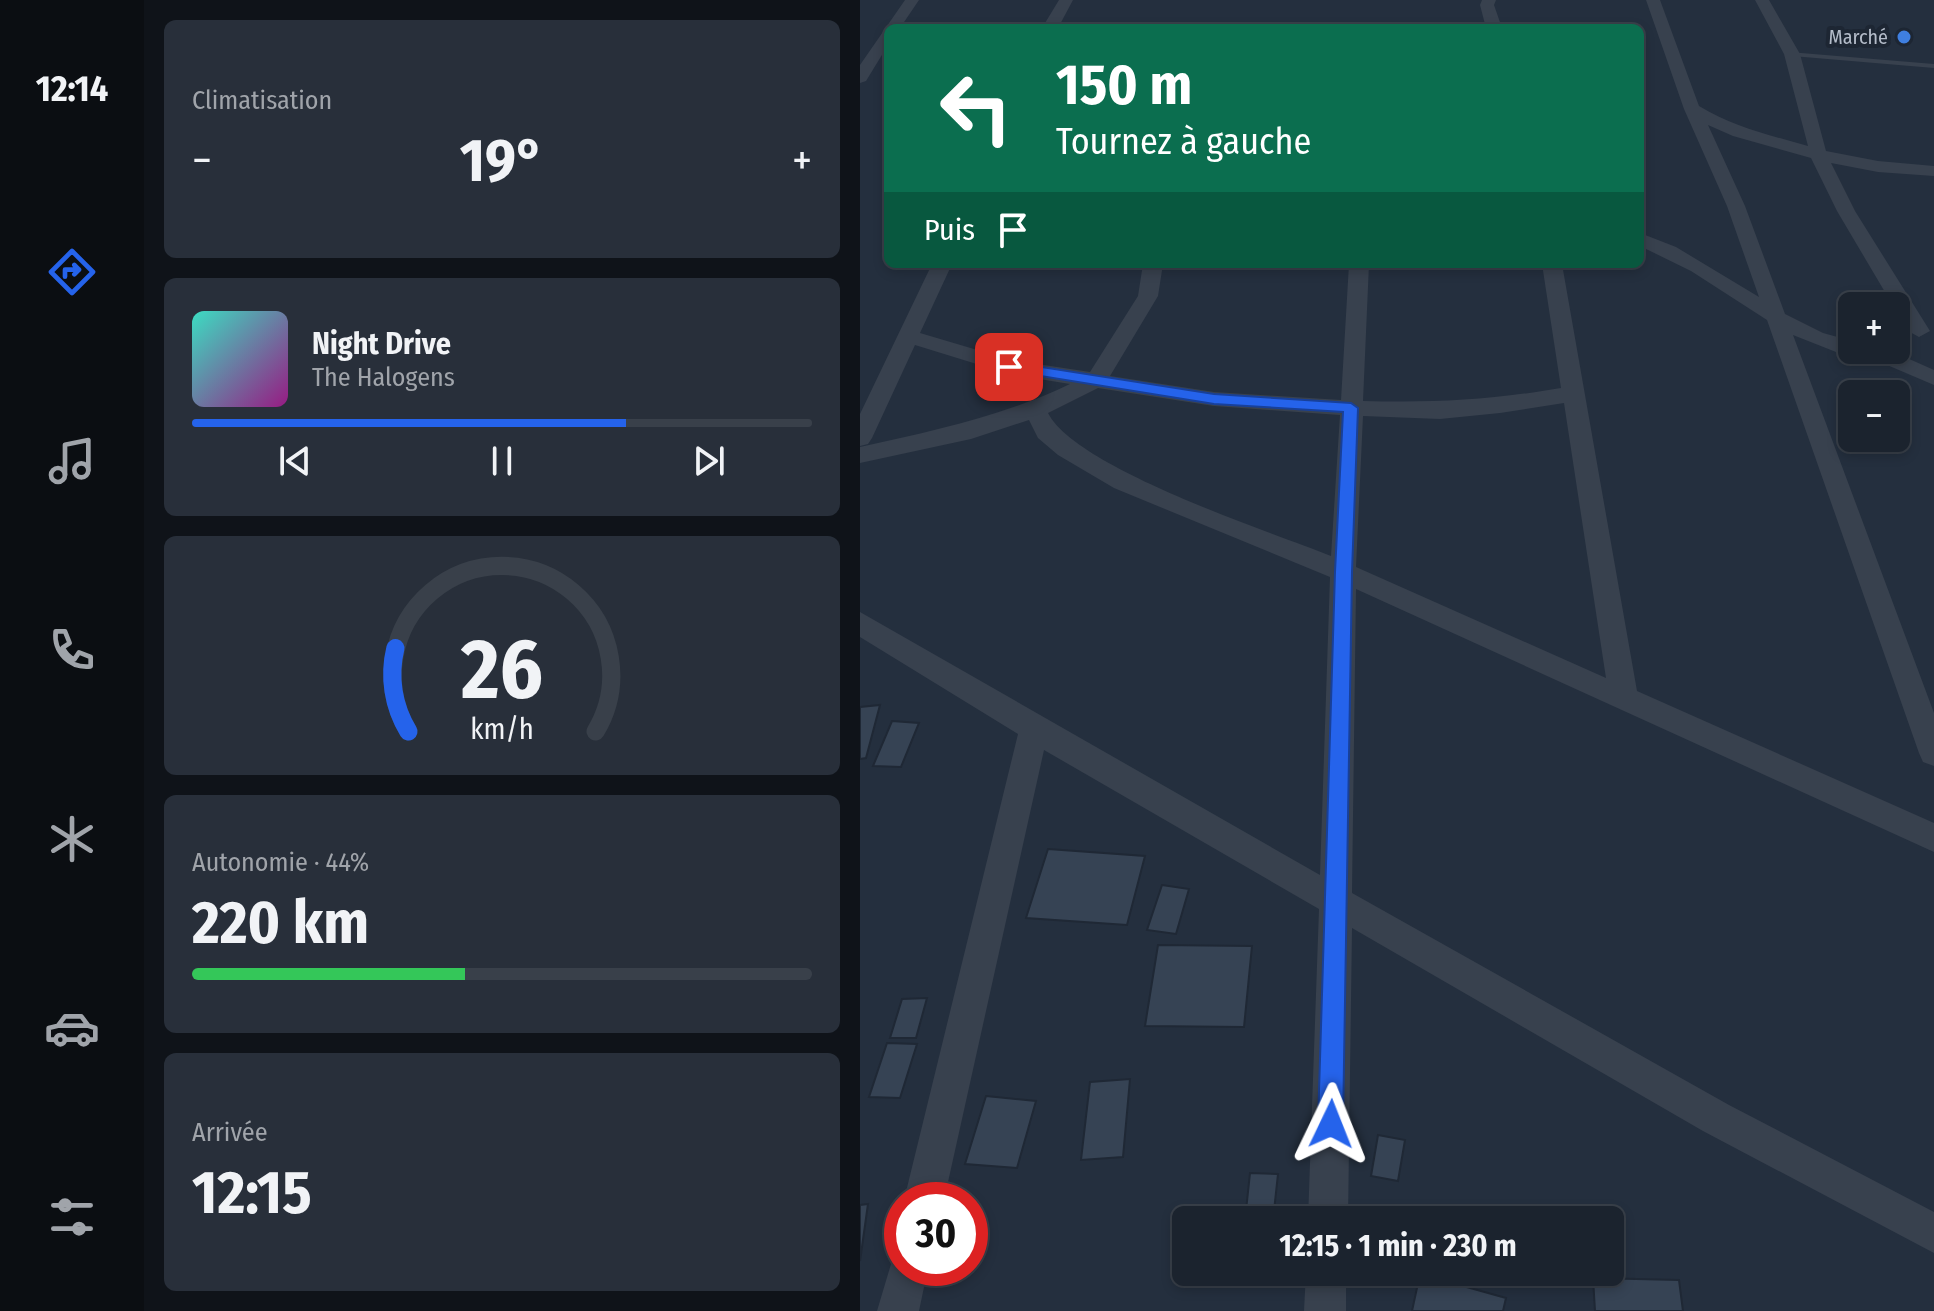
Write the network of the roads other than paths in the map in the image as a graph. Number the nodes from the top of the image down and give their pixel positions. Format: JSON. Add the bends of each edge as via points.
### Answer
{"nodes":[{"id":1,"x":912,"y":0,"type":"edge"},
{"id":2,"x":1066,"y":0,"type":"edge"},
{"id":3,"x":1467,"y":0,"type":"edge"},
{"id":4,"x":1653,"y":0,"type":"edge"},
{"id":5,"x":1762,"y":0,"type":"edge"},
{"id":6,"x":1488,"y":3,"type":"edge"},
{"id":7,"x":896,"y":24,"type":"edge"},
{"id":8,"x":1052,"y":24,"type":"edge"},
{"id":9,"x":1493,"y":24,"type":"edge"},
{"id":10,"x":884,"y":36,"type":"edge"},
{"id":11,"x":860,"y":40,"type":"edge"},
{"id":12,"x":884,"y":41,"type":"edge"},
{"id":13,"x":1792,"y":54,"type":"junction"},
{"id":14,"x":1934,"y":66,"type":"edge"},
{"id":15,"x":860,"y":78,"type":"edge"},
{"id":16,"x":1692,"y":109,"type":"junction"},
{"id":17,"x":1819,"y":156,"type":"junction"},
{"id":18,"x":1934,"y":171,"type":"edge"},
{"id":19,"x":1644,"y":240,"type":"edge"},
{"id":20,"x":940,"y":268,"type":"edge"},
{"id":21,"x":1152,"y":268,"type":"edge"},
{"id":22,"x":1359,"y":268,"type":"edge"},
{"id":23,"x":1553,"y":268,"type":"edge"},
{"id":24,"x":1777,"y":318,"type":"junction"},
{"id":25,"x":1926,"y":330,"type":"edge"},
{"id":26,"x":908,"y":336,"type":"junction"},
{"id":27,"x":1838,"y":347,"type":"edge"},
{"id":28,"x":1903,"y":364,"type":"edge"},
{"id":29,"x":1934,"y":378,"type":"edge"},
{"id":30,"x":1096,"y":380,"type":"junction"},
{"id":31,"x":1571,"y":394,"type":"junction"},
{"id":32,"x":1351,"y":408,"type":"junction"},
{"id":33,"x":1035,"y":410,"type":"junction"},
{"id":34,"x":860,"y":438,"type":"edge"},
{"id":35,"x":860,"y":455,"type":"edge"},
{"id":36,"x":1343,"y":572,"type":"junction"},
{"id":37,"x":860,"y":623,"type":"edge"},
{"id":38,"x":1624,"y":698,"type":"junction"},
{"id":39,"x":1034,"y":729,"type":"junction"},
{"id":40,"x":1933,"y":749,"type":"edge"},
{"id":41,"x":1934,"y":838,"type":"edge"},
{"id":42,"x":1337,"y":902,"type":"junction"},
{"id":43,"x":928,"y":1182,"type":"edge"},
{"id":44,"x":1328,"y":1206,"type":"edge"},
{"id":45,"x":1934,"y":1233,"type":"edge"},
{"id":46,"x":904,"y":1286,"type":"edge"},
{"id":47,"x":1326,"y":1286,"type":"edge"},
{"id":48,"x":898,"y":1311,"type":"edge"},
{"id":49,"x":1325,"y":1311,"type":"edge"}],
"edges":[{"from":1,"to":7,"type":"street"},
{"from":2,"to":8,"type":"street"},
{"from":3,"to":6,"type":"street"},
{"from":4,"to":16,"type":"street"},
{"from":5,"to":13,"type":"street"},
{"from":6,"to":9,"type":"street"},
{"from":10,"to":11,"type":"street"},
{"from":12,"to":15,"type":"street"},
{"from":13,"to":14,"type":"lane"},
{"from":13,"to":17,"type":"street"},
{"from":16,"to":17,"type":"street","via":[[1746,137]]},
{"from":16,"to":24,"type":"street","via":[[1736,206]]},
{"from":17,"to":18,"type":"street","via":[[1887,171]]},
{"from":17,"to":25,"type":"street","via":[[1846,211]]},
{"from":19,"to":24,"type":"street","via":[[1713,274]]},
{"from":20,"to":26,"type":"street"},
{"from":21,"to":30,"type":"street","via":[[1148,296]]},
{"from":22,"to":32,"type":"street"},
{"from":23,"to":31,"type":"street"},
{"from":24,"to":27,"type":"street"},
{"from":24,"to":40,"type":"street"},
{"from":26,"to":30,"type":"street","via":[[1009,367]]},
{"from":26,"to":34,"type":"street"},
{"from":28,"to":29,"type":"street"},
{"from":30,"to":32,"type":"street","via":[[1214,399]]},
{"from":30,"to":33,"type":"street"},
{"from":31,"to":32,"type":"street","via":[[1440,411]]},
{"from":31,"to":38,"type":"street"},
{"from":32,"to":36,"type":"street"},
{"from":33,"to":35,"type":"street","via":[[971,431]]},
{"from":33,"to":36,"type":"street","via":[[1046,432],[1066,449],[1123,482]]},
{"from":36,"to":38,"type":"street"},
{"from":36,"to":42,"type":"street"},
{"from":37,"to":39,"type":"street"},
{"from":38,"to":41,"type":"street"},
{"from":39,"to":42,"type":"street"},
{"from":39,"to":43,"type":"street"},
{"from":42,"to":44,"type":"street"},
{"from":42,"to":45,"type":"street","via":[[1716,1118]]},
{"from":46,"to":48,"type":"street"},
{"from":47,"to":49,"type":"street"}]}
